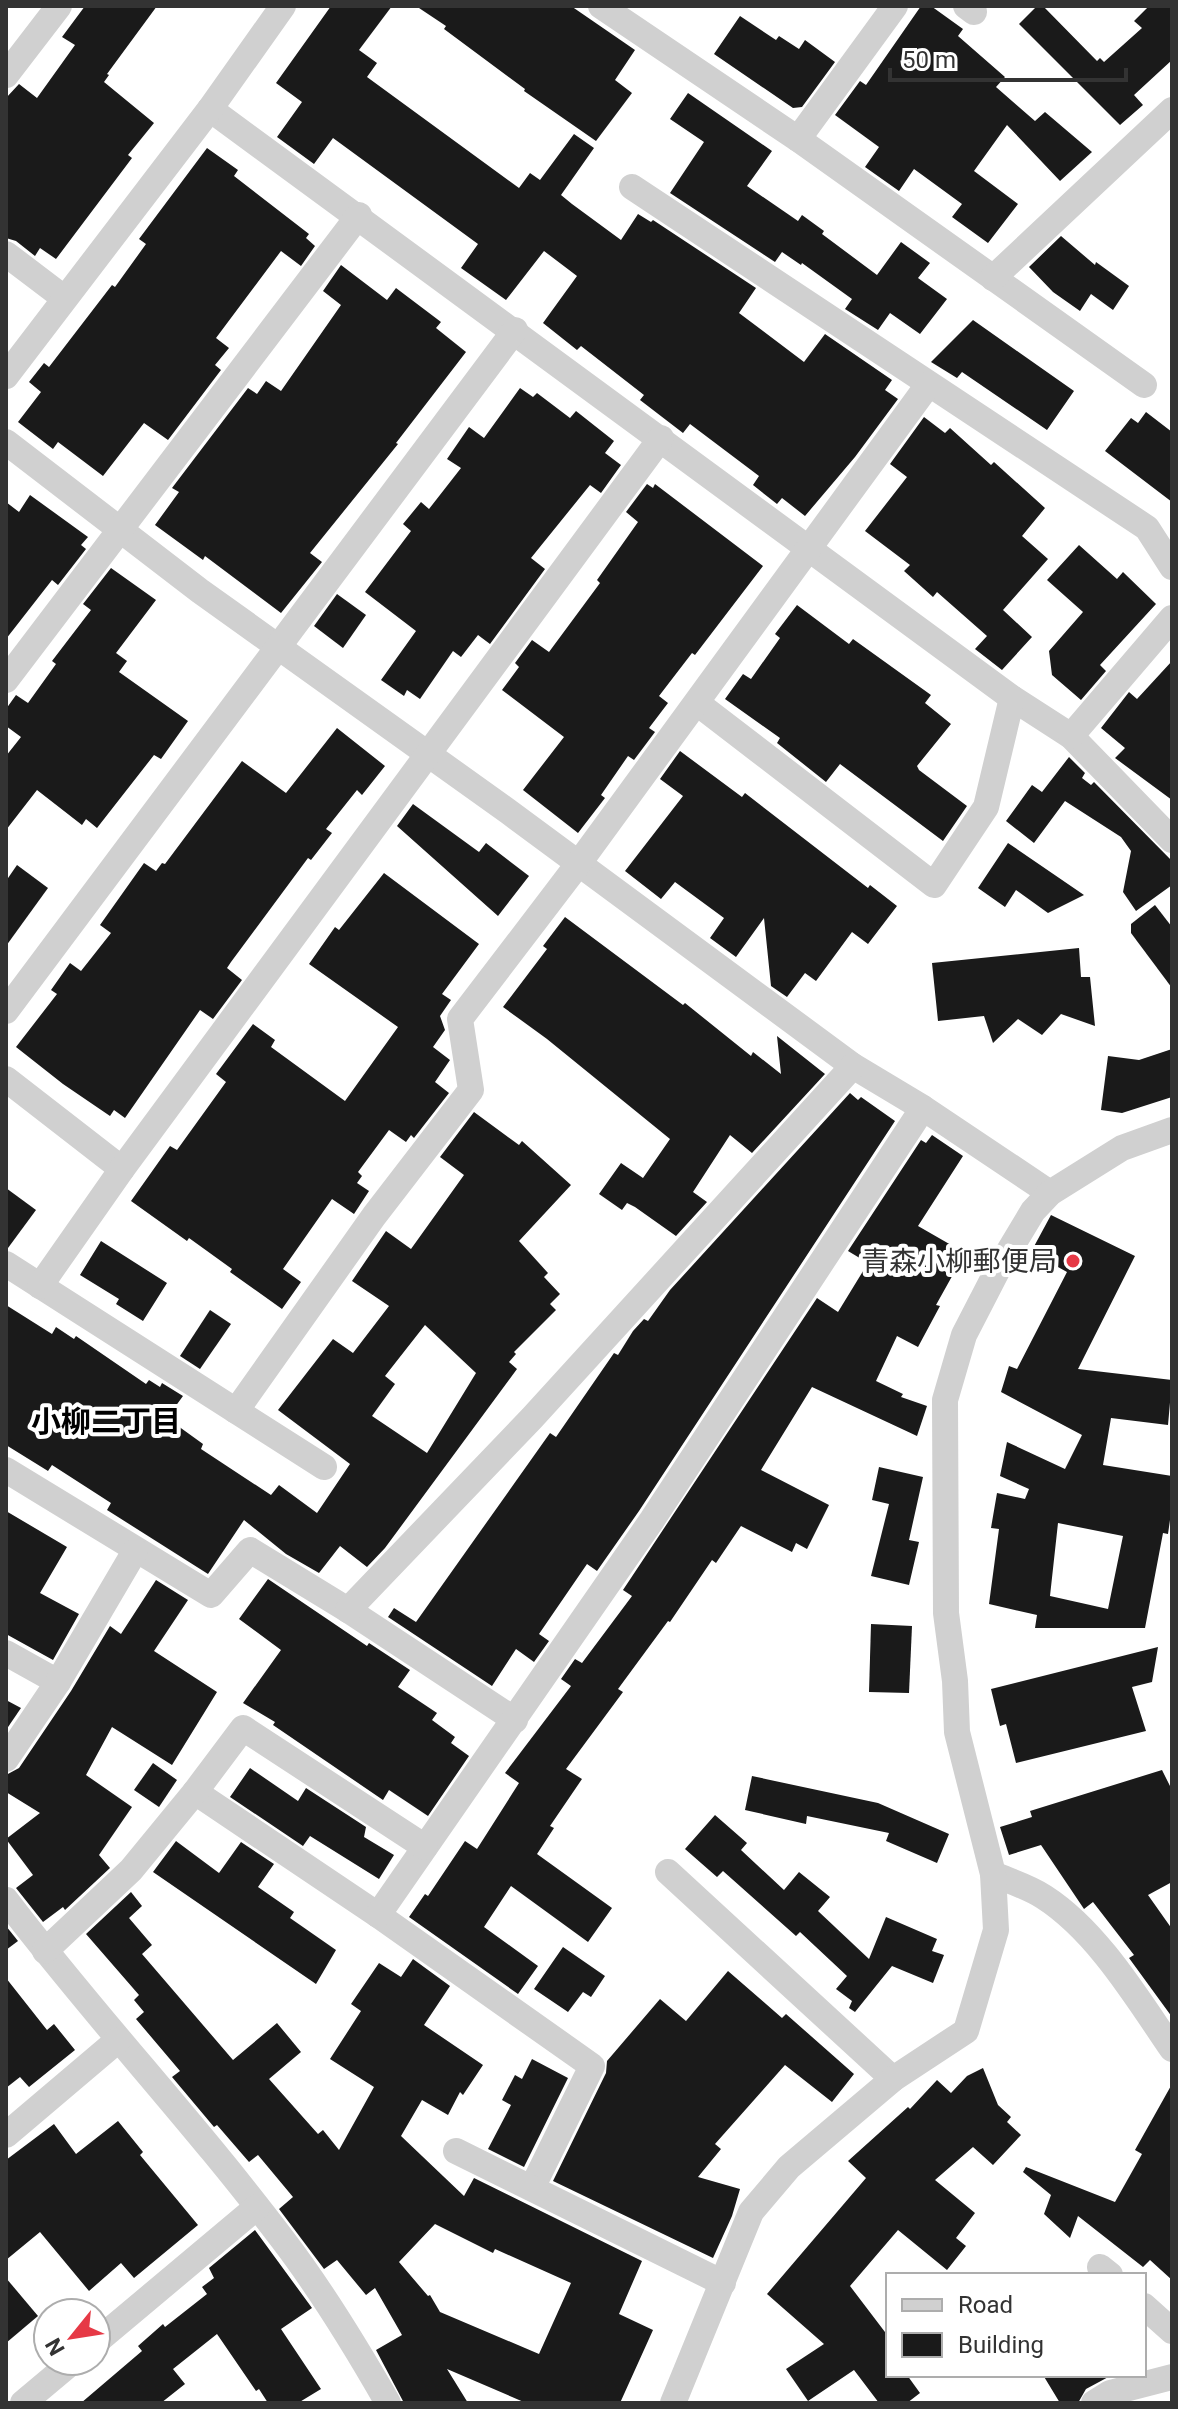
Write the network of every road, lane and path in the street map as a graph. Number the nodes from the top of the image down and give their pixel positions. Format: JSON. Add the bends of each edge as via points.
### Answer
{"nodes":[{"id":1,"x":59,"y":6,"type":"edge"},
{"id":2,"x":283,"y":6,"type":"edge"},
{"id":3,"x":601,"y":6,"type":"edge"},
{"id":4,"x":895,"y":6,"type":"edge"},
{"id":5,"x":6,"y":75,"type":"edge"},
{"id":6,"x":210,"y":109,"type":"junction"},
{"id":7,"x":1172,"y":110,"type":"edge"},
{"id":8,"x":798,"y":139,"type":"junction"},
{"id":9,"x":632,"y":187,"type":"dead end"},
{"id":10,"x":359,"y":215,"type":"junction"},
{"id":11,"x":6,"y":254,"type":"edge"},
{"id":12,"x":993,"y":278,"type":"junction"},
{"id":13,"x":64,"y":298,"type":"junction"},
{"id":14,"x":515,"y":330,"type":"junction"},
{"id":15,"x":6,"y":376,"type":"edge"},
{"id":16,"x":928,"y":385,"type":"junction"},
{"id":17,"x":1144,"y":385,"type":"dead end"},
{"id":18,"x":661,"y":438,"type":"junction"},
{"id":19,"x":6,"y":442,"type":"edge"},
{"id":20,"x":120,"y":529,"type":"junction"},
{"id":21,"x":811,"y":547,"type":"junction"},
{"id":22,"x":1172,"y":567,"type":"edge"},
{"id":23,"x":1172,"y":618,"type":"edge"},
{"id":24,"x":277,"y":647,"type":"junction"},
{"id":25,"x":6,"y":680,"type":"edge"},
{"id":26,"x":1012,"y":698,"type":"junction"},
{"id":27,"x":697,"y":703,"type":"junction"},
{"id":28,"x":1071,"y":736,"type":"junction"},
{"id":29,"x":429,"y":755,"type":"junction"},
{"id":30,"x":1172,"y":840,"type":"edge"},
{"id":31,"x":579,"y":863,"type":"junction"},
{"id":32,"x":6,"y":1011,"type":"edge"},
{"id":33,"x":853,"y":1066,"type":"junction"},
{"id":34,"x":6,"y":1079,"type":"edge"},
{"id":35,"x":923,"y":1108,"type":"junction"},
{"id":36,"x":1172,"y":1130,"type":"edge"},
{"id":37,"x":122,"y":1169,"type":"junction"},
{"id":38,"x":1050,"y":1193,"type":"junction"},
{"id":39,"x":6,"y":1264,"type":"edge"},
{"id":40,"x":40,"y":1286,"type":"junction"},
{"id":41,"x":236,"y":1411,"type":"junction"},
{"id":42,"x":324,"y":1467,"type":"dead end"},
{"id":43,"x":6,"y":1470,"type":"edge"},
{"id":44,"x":135,"y":1551,"type":"junction"},
{"id":45,"x":348,"y":1610,"type":"junction"},
{"id":46,"x":6,"y":1653,"type":"edge"},
{"id":47,"x":58,"y":1682,"type":"junction"},
{"id":48,"x":515,"y":1720,"type":"junction"},
{"id":49,"x":6,"y":1759,"type":"edge"},
{"id":50,"x":195,"y":1792,"type":"junction"},
{"id":51,"x":425,"y":1847,"type":"junction"},
{"id":52,"x":668,"y":1872,"type":"dead end"},
{"id":53,"x":993,"y":1874,"type":"junction"},
{"id":54,"x":6,"y":1900,"type":"edge"},
{"id":55,"x":378,"y":1915,"type":"junction"},
{"id":56,"x":45,"y":1951,"type":"junction"},
{"id":57,"x":118,"y":2040,"type":"junction"},
{"id":58,"x":1172,"y":2049,"type":"edge"},
{"id":59,"x":893,"y":2079,"type":"junction"},
{"id":60,"x":6,"y":2135,"type":"edge"},
{"id":61,"x":456,"y":2151,"type":"dead end"},
{"id":62,"x":532,"y":2188,"type":"junction"},
{"id":63,"x":257,"y":2207,"type":"junction"},
{"id":64,"x":723,"y":2283,"type":"junction"},
{"id":65,"x":1146,"y":2308,"type":"edge"},
{"id":66,"x":112,"y":2329,"type":"edge"},
{"id":67,"x":1172,"y":2331,"type":"edge"},
{"id":68,"x":54,"y":2377,"type":"edge"},
{"id":69,"x":1172,"y":2377,"type":"edge"},
{"id":70,"x":23,"y":2403,"type":"edge"},
{"id":71,"x":388,"y":2403,"type":"edge"},
{"id":72,"x":673,"y":2403,"type":"edge"},
{"id":73,"x":1094,"y":2403,"type":"edge"}],
"edges":[{"from":1,"to":5,"type":"street"},
{"from":2,"to":6,"type":"street"},
{"from":3,"to":8,"type":"street"},
{"from":4,"to":8,"type":"street"},
{"from":6,"to":10,"type":"street"},
{"from":6,"to":13,"type":"street"},
{"from":7,"to":12,"type":"street"},
{"from":8,"to":12,"type":"street"},
{"from":9,"to":16,"type":"street"},
{"from":10,"to":14,"type":"street"},
{"from":10,"to":20,"type":"street"},
{"from":11,"to":13,"type":"street"},
{"from":12,"to":17,"type":"street"},
{"from":13,"to":15,"type":"street"},
{"from":14,"to":18,"type":"street"},
{"from":14,"to":24,"type":"street"},
{"from":16,"to":21,"type":"street"},
{"from":16,"to":22,"type":"street","via":[[1147,528]]},
{"from":18,"to":21,"type":"street"},
{"from":18,"to":29,"type":"street"},
{"from":19,"to":20,"type":"street"},
{"from":20,"to":24,"type":"street"},
{"from":20,"to":25,"type":"street"},
{"from":21,"to":26,"type":"street"},
{"from":21,"to":27,"type":"street"},
{"from":23,"to":28,"type":"street"},
{"from":24,"to":29,"type":"street"},
{"from":24,"to":32,"type":"street"},
{"from":26,"to":27,"type":"street","via":[[986,807],[934,885]]},
{"from":26,"to":28,"type":"street"},
{"from":27,"to":31,"type":"street"},
{"from":28,"to":30,"type":"street"},
{"from":29,"to":31,"type":"street"},
{"from":29,"to":37,"type":"street"},
{"from":31,"to":33,"type":"street"},
{"from":31,"to":41,"type":"street","via":[[460,1019],[471,1090]]},
{"from":33,"to":35,"type":"street"},
{"from":33,"to":45,"type":"street","via":[[532,1418]]},
{"from":34,"to":37,"type":"street"},
{"from":35,"to":38,"type":"street"},
{"from":35,"to":48,"type":"street"},
{"from":36,"to":38,"type":"street","via":[[1122,1148]]},
{"from":37,"to":40,"type":"street"},
{"from":38,"to":53,"type":"street","via":[[1033,1211],[964,1335],[945,1400],[946,1613],[957,1732]]},
{"from":39,"to":40,"type":"street"},
{"from":40,"to":41,"type":"street"},
{"from":41,"to":42,"type":"street"},
{"from":43,"to":44,"type":"street"},
{"from":44,"to":45,"type":"street","via":[[211,1595],[250,1550]]},
{"from":44,"to":47,"type":"street"},
{"from":45,"to":48,"type":"street"},
{"from":46,"to":47,"type":"street"},
{"from":47,"to":49,"type":"street"},
{"from":48,"to":51,"type":"street"},
{"from":50,"to":51,"type":"street","via":[[243,1728]]},
{"from":50,"to":55,"type":"street"},
{"from":50,"to":56,"type":"street","via":[[131,1870]]},
{"from":51,"to":55,"type":"street"},
{"from":52,"to":59,"type":"street"},
{"from":53,"to":58,"type":"street","via":[[1044,1897],[1078,1926],[1121,1975]]},
{"from":53,"to":59,"type":"street","via":[[996,1930],[966,2031]]},
{"from":54,"to":56,"type":"street"},
{"from":55,"to":62,"type":"street","via":[[592,2066]]},
{"from":56,"to":57,"type":"street"},
{"from":57,"to":60,"type":"street"},
{"from":57,"to":63,"type":"street"},
{"from":59,"to":64,"type":"street","via":[[789,2167],[751,2212]]},
{"from":61,"to":62,"type":"street"},
{"from":62,"to":64,"type":"street"},
{"from":63,"to":66,"type":"street"},
{"from":63,"to":71,"type":"street","via":[[313,2282]]},
{"from":64,"to":72,"type":"street"},
{"from":65,"to":67,"type":"street"},
{"from":68,"to":70,"type":"street"},
{"from":69,"to":73,"type":"street","via":[[1110,2393]]}]}
